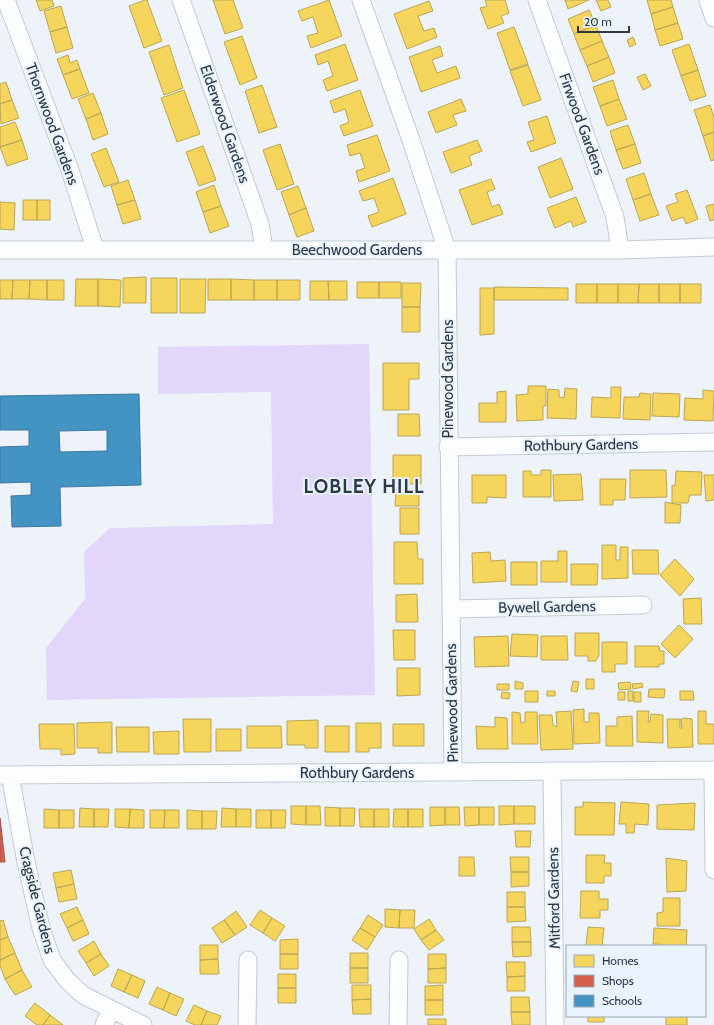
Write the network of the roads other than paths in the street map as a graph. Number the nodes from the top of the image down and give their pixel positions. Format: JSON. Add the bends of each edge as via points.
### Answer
{"nodes":[{"id":1,"x":6,"y":0,"type":"edge"},
{"id":2,"x":181,"y":0,"type":"edge"},
{"id":3,"x":360,"y":0,"type":"edge"},
{"id":4,"x":537,"y":0,"type":"edge"},
{"id":5,"x":708,"y":0,"type":"edge"},
{"id":6,"x":714,"y":18,"type":"edge"},
{"id":7,"x":714,"y":247,"type":"edge"},
{"id":8,"x":96,"y":249,"type":"junction"},
{"id":9,"x":0,"y":250,"type":"edge"},
{"id":10,"x":264,"y":250,"type":"junction"},
{"id":11,"x":447,"y":250,"type":"junction"},
{"id":12,"x":620,"y":250,"type":"junction"},
{"id":13,"x":714,"y":442,"type":"edge"},
{"id":14,"x":448,"y":447,"type":"junction"},
{"id":15,"x":643,"y":605,"type":"dead end"},
{"id":16,"x":450,"y":609,"type":"junction"},
{"id":17,"x":713,"y":770,"type":"edge"},
{"id":18,"x":552,"y":771,"type":"junction"},
{"id":19,"x":453,"y":772,"type":"junction"},
{"id":20,"x":5,"y":775,"type":"edge"},
{"id":21,"x":714,"y":870,"type":"edge"},
{"id":22,"x":248,"y":960,"type":"dead end"},
{"id":23,"x":399,"y":960,"type":"dead end"},
{"id":24,"x":111,"y":1010,"type":"junction"},
{"id":25,"x":104,"y":1025,"type":"edge"},
{"id":26,"x":143,"y":1025,"type":"edge"},
{"id":27,"x":247,"y":1025,"type":"edge"},
{"id":28,"x":398,"y":1025,"type":"edge"},
{"id":29,"x":555,"y":1025,"type":"edge"}],
"edges":[{"from":1,"to":8,"type":"street","name":"Thornwood Gardens","via":[[70,170]]},
{"from":2,"to":10,"type":"street","name":"Elderwood Gardens","via":[[260,224]]},
{"from":3,"to":11,"type":"street","name":"Pinewood Gardens","via":[[411,140]]},
{"from":4,"to":12,"type":"street","name":"Firwood Gardens","via":[[615,217]]},
{"from":5,"to":6,"type":"street"},
{"from":7,"to":12,"type":"street","name":"Beechwood Gardens"},
{"from":8,"to":9,"type":"street","name":"Beechwood Gardens"},
{"from":8,"to":10,"type":"street","name":"Beechwood Gardens"},
{"from":10,"to":11,"type":"street","name":"Beechwood Gardens"},
{"from":11,"to":12,"type":"street","name":"Beechwood Gardens"},
{"from":11,"to":14,"type":"street","name":"Pinewood Gardens"},
{"from":13,"to":14,"type":"street","name":"Rothbury Gardens"},
{"from":14,"to":16,"type":"street","name":"Pinewood Gardens"},
{"from":15,"to":16,"type":"street","name":"Bywell Gardens"},
{"from":16,"to":19,"type":"street","name":"Pinewood Gardens"},
{"from":17,"to":18,"type":"street","name":"Rothbury Gardens"},
{"from":17,"to":21,"type":"street"},
{"from":18,"to":19,"type":"street","name":"Rothbury Gardens"},
{"from":18,"to":29,"type":"street","name":"Mitford Gardens"},
{"from":19,"to":20,"type":"street","name":"Rothbury Gardens"},
{"from":20,"to":24,"type":"street","name":"Cragside Gardens","via":[[41,928],[52,960],[67,980],[83,995]]},
{"from":22,"to":27,"type":"street"},
{"from":23,"to":28,"type":"street"},
{"from":24,"to":25,"type":"street"},
{"from":24,"to":26,"type":"street","name":"Cragside Gardens"}]}
